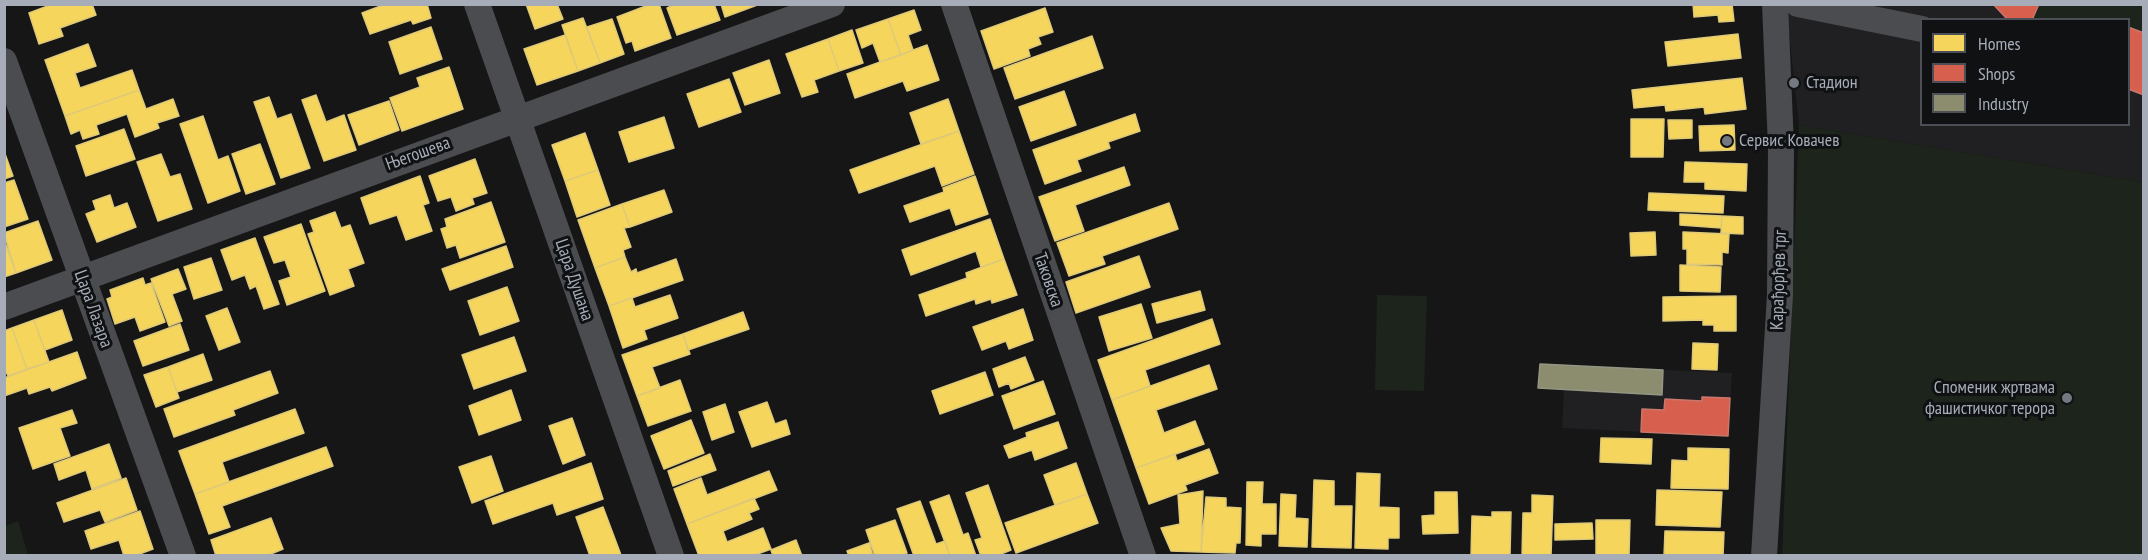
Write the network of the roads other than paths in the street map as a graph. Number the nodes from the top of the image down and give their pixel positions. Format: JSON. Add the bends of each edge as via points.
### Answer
{"nodes":[{"id":1,"x":477,"y":4,"type":"edge"},
{"id":2,"x":832,"y":4,"type":"edge"},
{"id":3,"x":954,"y":4,"type":"edge"},
{"id":4,"x":1774,"y":4,"type":"edge"},
{"id":5,"x":1798,"y":4,"type":"edge"},
{"id":6,"x":1920,"y":29,"type":"edge"},
{"id":7,"x":4,"y":61,"type":"edge"},
{"id":8,"x":517,"y":118,"type":"junction"},
{"id":9,"x":81,"y":278,"type":"junction"},
{"id":10,"x":4,"y":307,"type":"edge"},
{"id":11,"x":183,"y":555,"type":"edge"},
{"id":12,"x":671,"y":555,"type":"edge"},
{"id":13,"x":1143,"y":555,"type":"edge"},
{"id":14,"x":1764,"y":555,"type":"edge"}],
"edges":[{"from":1,"to":8,"type":"street","name":"Цара Душана"},
{"from":2,"to":8,"type":"street","name":"Његошева"},
{"from":3,"to":13,"type":"street","name":"Таковска"},
{"from":4,"to":14,"type":"street","name":"Карађорђев трг","via":[[1781,147],[1780,295]]},
{"from":5,"to":6,"type":"street"},
{"from":7,"to":9,"type":"street","name":"Цара Лазара"},
{"from":8,"to":9,"type":"street","name":"Његошева"},
{"from":8,"to":12,"type":"street","name":"Цара Душана"},
{"from":9,"to":10,"type":"street","name":"Његошева"},
{"from":9,"to":11,"type":"street","name":"Цара Лазара"}]}
